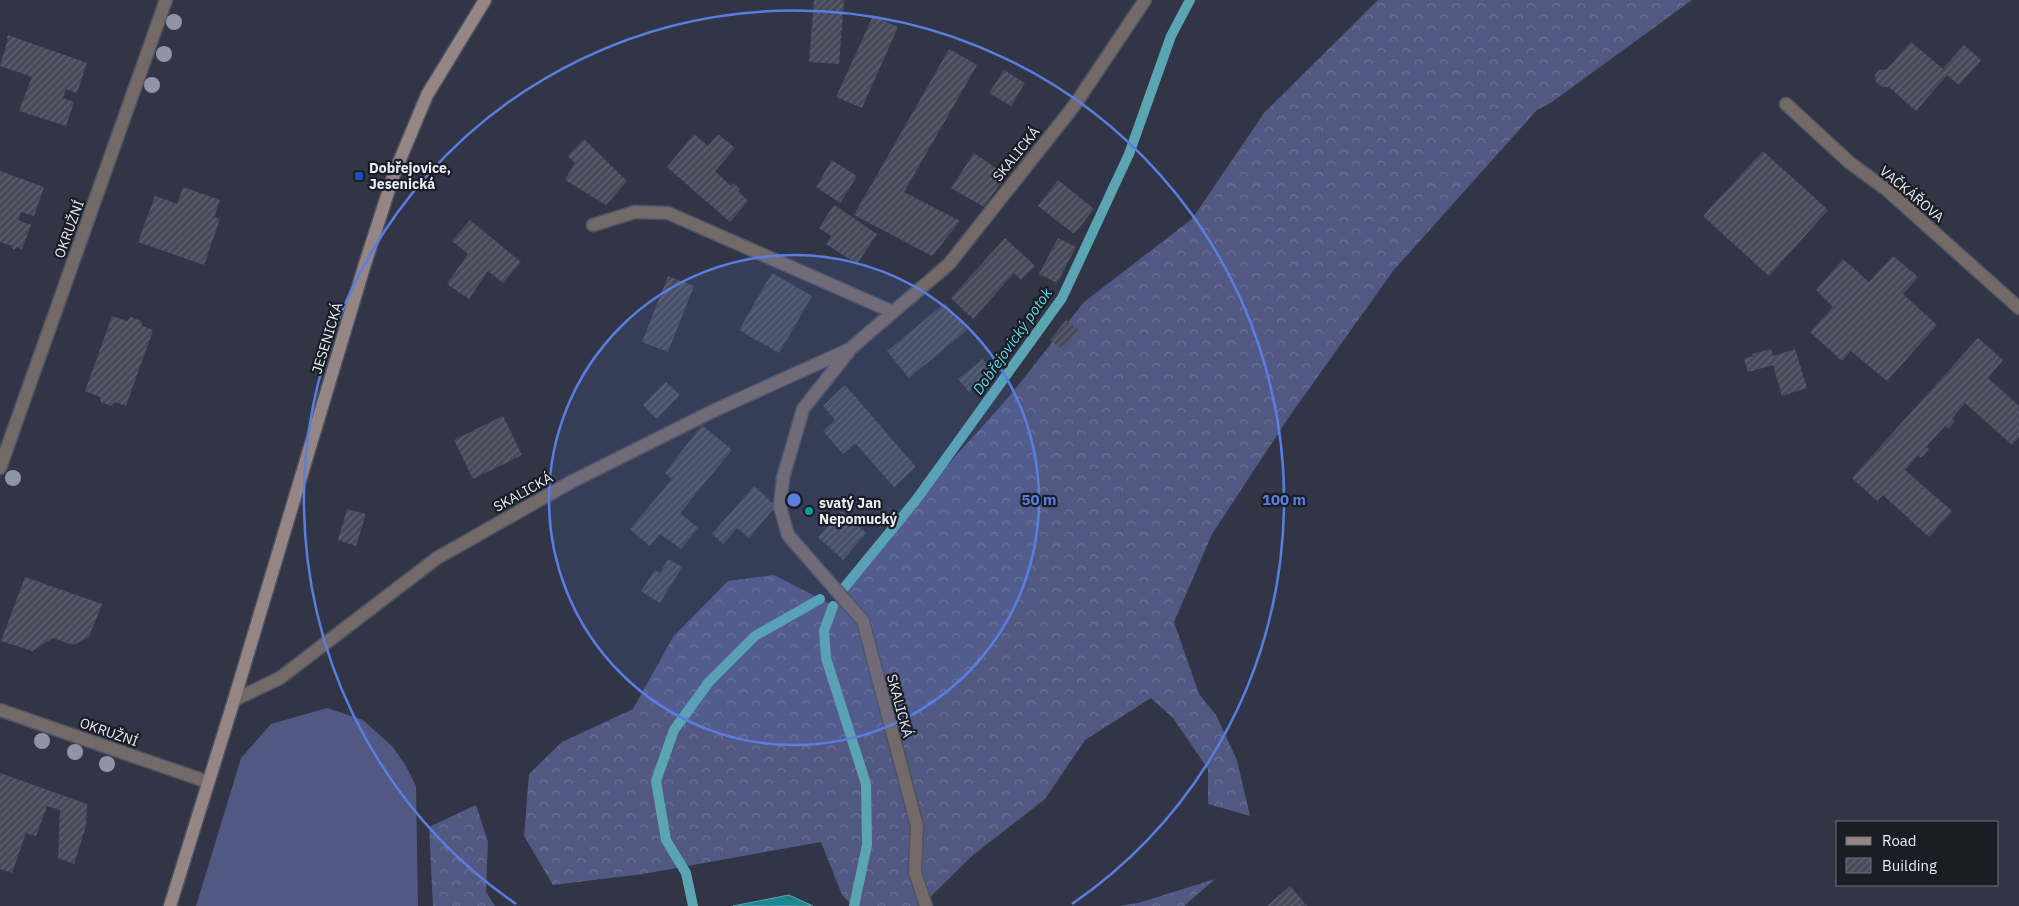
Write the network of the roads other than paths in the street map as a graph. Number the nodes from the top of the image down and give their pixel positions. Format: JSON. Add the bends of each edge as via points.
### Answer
{"nodes":[{"id":1,"x":166,"y":0,"type":"edge"},
{"id":2,"x":485,"y":0,"type":"edge"},
{"id":3,"x":1144,"y":0,"type":"edge"},
{"id":4,"x":1786,"y":104,"type":"dead end"},
{"id":5,"x":593,"y":225,"type":"dead end"},
{"id":6,"x":2019,"y":308,"type":"edge"},
{"id":7,"x":893,"y":312,"type":"junction"},
{"id":8,"x":850,"y":349,"type":"junction"},
{"id":9,"x":0,"y":468,"type":"edge"},
{"id":10,"x":234,"y":700,"type":"junction"},
{"id":11,"x":0,"y":710,"type":"edge"},
{"id":12,"x":208,"y":782,"type":"junction"},
{"id":13,"x":170,"y":906,"type":"edge"},
{"id":14,"x":926,"y":906,"type":"edge"}],
"edges":[{"from":1,"to":9,"type":"street","name":"OKRUŽNÍ"},
{"from":2,"to":10,"type":"street","name":"JESENICKÁ","via":[[427,95],[394,174]]},
{"from":3,"to":7,"type":"street","name":"SKALICKÁ","via":[[1074,106],[949,264]]},
{"from":4,"to":6,"type":"street","name":"VAČKÁŘOVA","via":[[1850,164],[1888,190]]},
{"from":5,"to":7,"type":"street","via":[[635,212],[668,213]]},
{"from":7,"to":8,"type":"street","name":"SKALICKÁ"},
{"from":8,"to":10,"type":"street","name":"SKALICKÁ","via":[[704,415],[571,482],[437,558],[280,678]]},
{"from":8,"to":14,"type":"street","name":"SKALICKÁ","via":[[803,409],[783,478],[780,507],[788,535],[862,621],[917,826],[916,872]]},
{"from":10,"to":12,"type":"street","name":"JESENICKÁ"},
{"from":11,"to":12,"type":"street","name":"OKRUŽNÍ"},
{"from":12,"to":13,"type":"street","name":"JESENICKÁ"}]}
